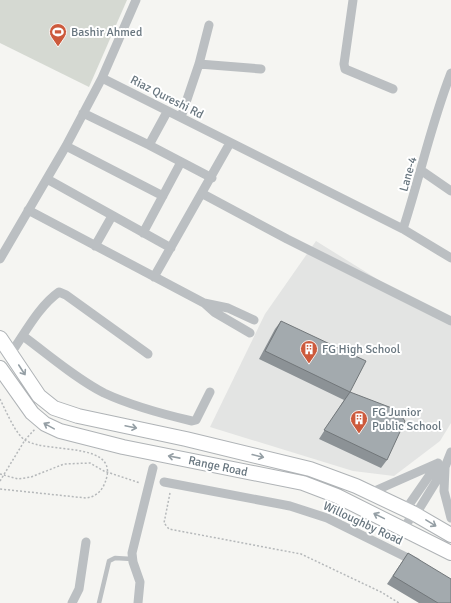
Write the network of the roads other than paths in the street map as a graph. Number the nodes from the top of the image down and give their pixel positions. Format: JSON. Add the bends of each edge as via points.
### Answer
{"nodes":[{"id":1,"x":136,"y":0,"type":"edge"},
{"id":2,"x":353,"y":0,"type":"edge"},
{"id":3,"x":209,"y":25,"type":"dead end"},
{"id":4,"x":199,"y":64,"type":"junction"},
{"id":5,"x":261,"y":69,"type":"dead end"},
{"id":6,"x":451,"y":73,"type":"edge"},
{"id":7,"x":102,"y":78,"type":"junction"},
{"id":8,"x":393,"y":89,"type":"dead end"},
{"id":9,"x":167,"y":112,"type":"junction"},
{"id":10,"x":83,"y":113,"type":"junction"},
{"id":11,"x":180,"y":117,"type":"junction"},
{"id":12,"x":230,"y":143,"type":"junction"},
{"id":13,"x":149,"y":145,"type":"junction"},
{"id":14,"x":66,"y":146,"type":"junction"},
{"id":15,"x":181,"y":162,"type":"junction"},
{"id":16,"x":422,"y":171,"type":"junction"},
{"id":17,"x":212,"y":178,"type":"junction"},
{"id":18,"x":47,"y":179,"type":"junction"},
{"id":19,"x":451,"y":191,"type":"edge"},
{"id":20,"x":203,"y":194,"type":"junction"},
{"id":21,"x":163,"y":196,"type":"junction"},
{"id":22,"x":28,"y":210,"type":"junction"},
{"id":23,"x":112,"y":216,"type":"junction"},
{"id":24,"x":403,"y":229,"type":"junction"},
{"id":25,"x":143,"y":233,"type":"junction"},
{"id":26,"x":95,"y":246,"type":"junction"},
{"id":27,"x":171,"y":248,"type":"junction"},
{"id":28,"x":1,"y":254,"type":"edge"},
{"id":29,"x":451,"y":258,"type":"edge"},
{"id":30,"x":154,"y":276,"type":"junction"},
{"id":31,"x":204,"y":302,"type":"junction"},
{"id":32,"x":254,"y":320,"type":"dead end"},
{"id":33,"x":451,"y":321,"type":"edge"},
{"id":34,"x":250,"y":333,"type":"dead end"},
{"id":35,"x":23,"y":336,"type":"junction"},
{"id":36,"x":0,"y":338,"type":"edge"},
{"id":37,"x":11,"y":353,"type":"junction"},
{"id":38,"x":148,"y":354,"type":"dead end"},
{"id":39,"x":0,"y":368,"type":"edge"},
{"id":40,"x":210,"y":392,"type":"dead end"},
{"id":41,"x":449,"y":454,"type":"edge"},
{"id":42,"x":442,"y":465,"type":"junction"},
{"id":43,"x":153,"y":468,"type":"dead end"},
{"id":44,"x":168,"y":483,"type":"road end"},
{"id":45,"x":370,"y":493,"type":"junction"},
{"id":46,"x":412,"y":512,"type":"junction"},
{"id":47,"x":451,"y":518,"type":"edge"},
{"id":48,"x":404,"y":529,"type":"junction"},
{"id":49,"x":451,"y":535,"type":"edge"},
{"id":50,"x":86,"y":542,"type":"dead end"},
{"id":51,"x":451,"y":553,"type":"edge"},
{"id":52,"x":132,"y":559,"type":"junction"},
{"id":53,"x":427,"y":569,"type":"edge"},
{"id":54,"x":72,"y":603,"type":"edge"},
{"id":55,"x":99,"y":603,"type":"edge"},
{"id":56,"x":138,"y":603,"type":"edge"}],
"edges":[{"from":1,"to":7,"type":"street"},
{"from":2,"to":8,"type":"street","via":[[345,70]]},
{"from":3,"to":4,"type":"street"},
{"from":4,"to":5,"type":"street"},
{"from":4,"to":11,"type":"street"},
{"from":6,"to":16,"type":"street","name":"Lane-4","via":[[436,111]]},
{"from":7,"to":9,"type":"street","name":"Riaz Qureshi Rd"},
{"from":7,"to":10,"type":"street"},
{"from":9,"to":11,"type":"street","name":"Riaz Qureshi Rd"},
{"from":9,"to":13,"type":"street"},
{"from":10,"to":13,"type":"street"},
{"from":10,"to":14,"type":"street"},
{"from":11,"to":12,"type":"street","name":"Riaz Qureshi Rd"},
{"from":12,"to":17,"type":"street"},
{"from":12,"to":24,"type":"street","name":"Riaz Qureshi Rd"},
{"from":13,"to":15,"type":"street"},
{"from":14,"to":18,"type":"street"},
{"from":14,"to":21,"type":"street"},
{"from":15,"to":17,"type":"street"},
{"from":15,"to":21,"type":"street"},
{"from":16,"to":19,"type":"street"},
{"from":16,"to":24,"type":"street","name":"Lane-4"},
{"from":17,"to":20,"type":"street"},
{"from":18,"to":22,"type":"street"},
{"from":18,"to":23,"type":"street"},
{"from":20,"to":27,"type":"street"},
{"from":20,"to":33,"type":"street"},
{"from":21,"to":25,"type":"street"},
{"from":22,"to":26,"type":"street"},
{"from":22,"to":28,"type":"street"},
{"from":23,"to":25,"type":"street"},
{"from":23,"to":26,"type":"street"},
{"from":24,"to":29,"type":"street"},
{"from":25,"to":27,"type":"street"},
{"from":26,"to":30,"type":"street"},
{"from":27,"to":30,"type":"street"},
{"from":30,"to":31,"type":"street"},
{"from":31,"to":32,"type":"street","via":[[228,308]]},
{"from":31,"to":34,"type":"street","via":[[214,312]]},
{"from":35,"to":37,"type":"street"},
{"from":35,"to":38,"type":"street","via":[[48,302],[59,292]]},
{"from":35,"to":40,"type":"street","via":[[59,364],[103,392],[152,411],[196,420]]},
{"from":36,"to":37,"type":"main road"},
{"from":37,"to":45,"type":"main road","one_way":true,"via":[[39,396],[67,414],[310,469]]},
{"from":48,"to":39,"type":"main road","name":"Range Road","one_way":true,"via":[[303,483],[123,447],[60,431],[32,413]]},
{"from":41,"to":42,"type":"street"},
{"from":42,"to":45,"type":"street"},
{"from":42,"to":46,"type":"street"},
{"from":42,"to":47,"type":"street","via":[[444,491]]},
{"from":43,"to":52,"type":"street"},
{"from":44,"to":53,"type":"street","name":"Willoughby Road","via":[[290,506],[327,518]]},
{"from":45,"to":46,"type":"main road"},
{"from":46,"to":48,"type":"street"},
{"from":46,"to":49,"type":"main road","one_way":true},
{"from":48,"to":51,"type":"main road","name":"Range Road"},
{"from":50,"to":54,"type":"street","via":[[79,589]]},
{"from":52,"to":55,"type":"lane","via":[[115,558],[109,561]]},
{"from":52,"to":56,"type":"street","via":[[140,582]]}]}
